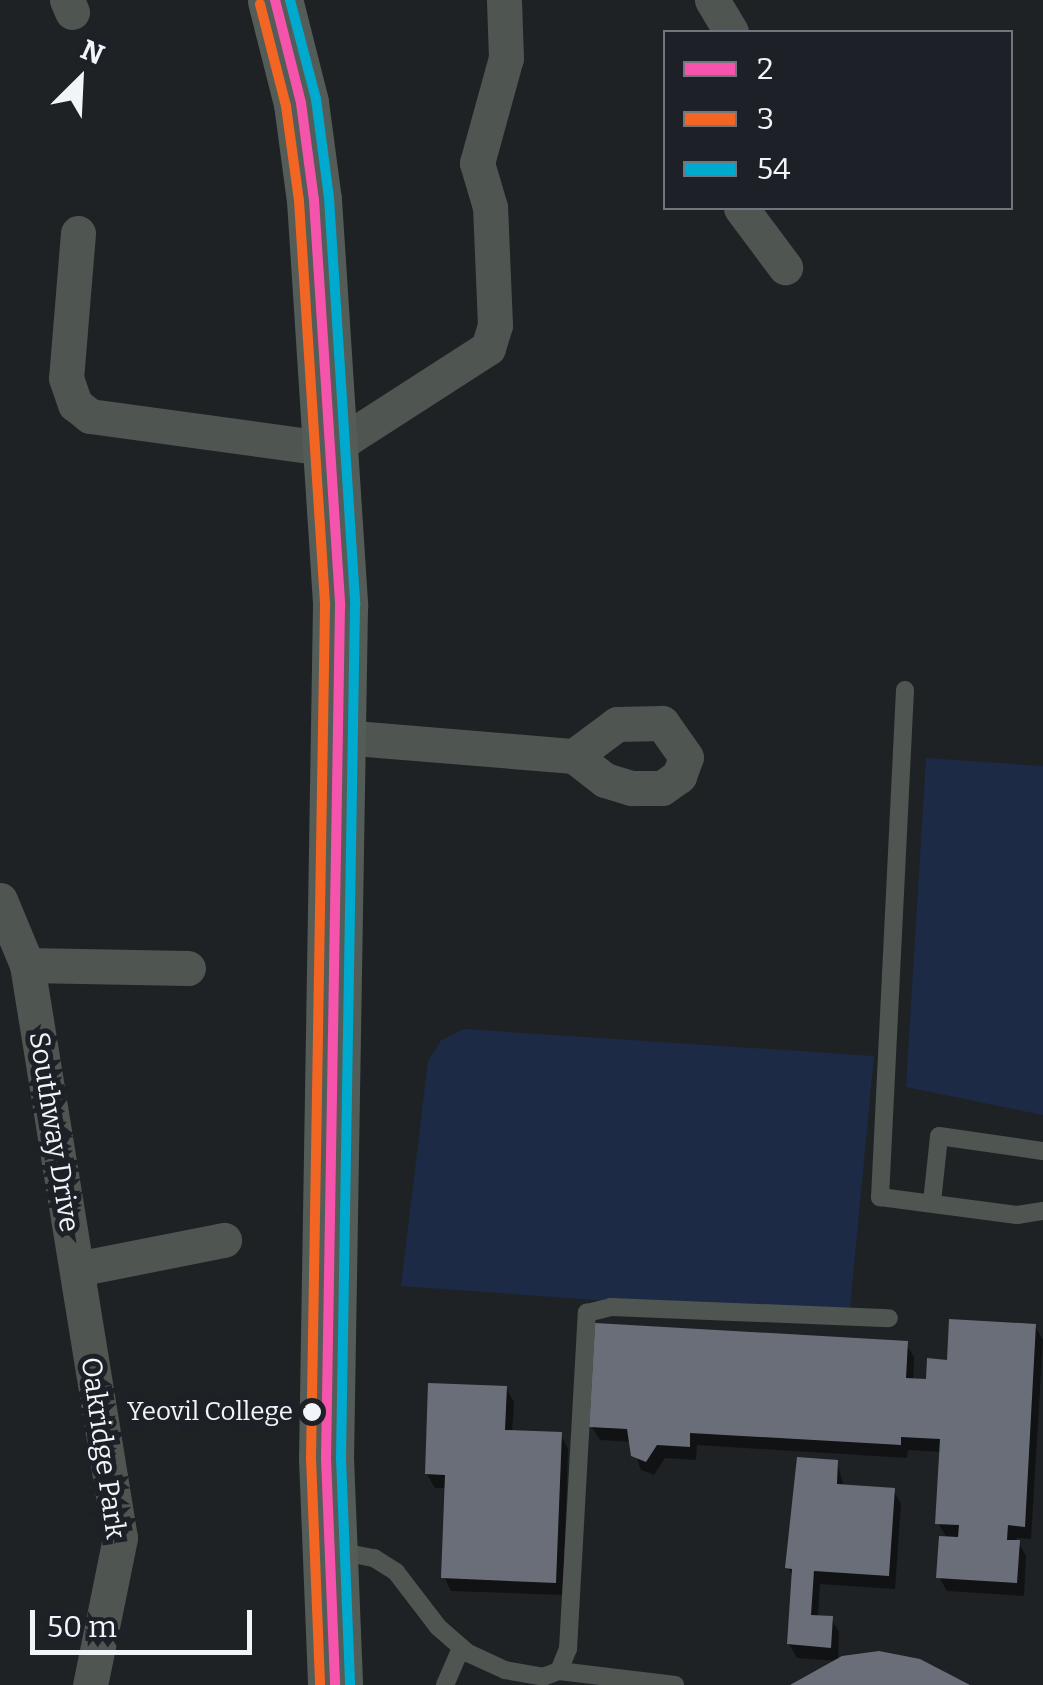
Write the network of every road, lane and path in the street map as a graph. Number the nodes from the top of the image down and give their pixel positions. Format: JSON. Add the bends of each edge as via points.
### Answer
{"nodes":[{"id":1,"x":504,"y":0,"type":"edge"},
{"id":2,"x":712,"y":0,"type":"edge"},
{"id":3,"x":284,"y":2,"type":"edge"},
{"id":4,"x":730,"y":30,"type":"edge"},
{"id":5,"x":743,"y":210,"type":"edge"},
{"id":6,"x":78,"y":233,"type":"dead end"},
{"id":7,"x":785,"y":267,"type":"dead end"},
{"id":8,"x":331,"y":449,"type":"junction"},
{"id":9,"x":905,"y":690,"type":"dead end"},
{"id":10,"x":342,"y":737,"type":"junction"},
{"id":11,"x":574,"y":756,"type":"dead end"},
{"id":12,"x":0,"y":900,"type":"edge"},
{"id":13,"x":28,"y":965,"type":"junction"},
{"id":14,"x":188,"y":968,"type":"dead end"},
{"id":15,"x":1043,"y":1151,"type":"edge"},
{"id":16,"x":932,"y":1202,"type":"junction"},
{"id":17,"x":1043,"y":1211,"type":"edge"},
{"id":18,"x":224,"y":1240,"type":"dead end"},
{"id":19,"x":76,"y":1269,"type":"junction"},
{"id":20,"x":889,"y":1318,"type":"dead end"},
{"id":21,"x":326,"y":1549,"type":"junction"},
{"id":22,"x":461,"y":1648,"type":"junction"},
{"id":23,"x":518,"y":1678,"type":"edge"},
{"id":24,"x":549,"y":1678,"type":"edge"},
{"id":25,"x":645,"y":1683,"type":"edge"},
{"id":26,"x":90,"y":1685,"type":"edge"},
{"id":27,"x":335,"y":1685,"type":"edge"},
{"id":28,"x":445,"y":1685,"type":"edge"},
{"id":29,"x":674,"y":1685,"type":"edge"}],
"edges":[{"from":1,"to":8,"type":"street","via":[[506,58],[477,162],[490,208],[494,325],[488,348]]},
{"from":2,"to":4,"type":"street"},
{"from":3,"to":8,"type":"highway","via":[[309,151]]},
{"from":5,"to":7,"type":"street"},
{"from":6,"to":8,"type":"street","via":[[66,378],[75,404],[90,416]]},
{"from":8,"to":10,"type":"highway"},
{"from":9,"to":16,"type":"lane","via":[[880,1197]]},
{"from":10,"to":11,"type":"street"},
{"from":10,"to":21,"type":"highway"},
{"from":12,"to":13,"type":"street","name":"Southway Drive"},
{"from":13,"to":14,"type":"street"},
{"from":13,"to":19,"type":"street","name":"Southway Drive"},
{"from":15,"to":16,"type":"lane","via":[[938,1136]]},
{"from":16,"to":17,"type":"lane","via":[[1017,1214]]},
{"from":18,"to":19,"type":"street","name":"Southway Drive"},
{"from":19,"to":26,"type":"street","name":"Oakridge Park","via":[[120,1538]]},
{"from":20,"to":24,"type":"lane","via":[[611,1307],[586,1312],[568,1649]]},
{"from":21,"to":22,"type":"lane","via":[[374,1558],[396,1572]]},
{"from":21,"to":27,"type":"highway"},
{"from":22,"to":23,"type":"lane"},
{"from":22,"to":28,"type":"lane"},
{"from":23,"to":24,"type":"lane"},
{"from":24,"to":25,"type":"lane"},
{"from":25,"to":29,"type":"lane"}]}
